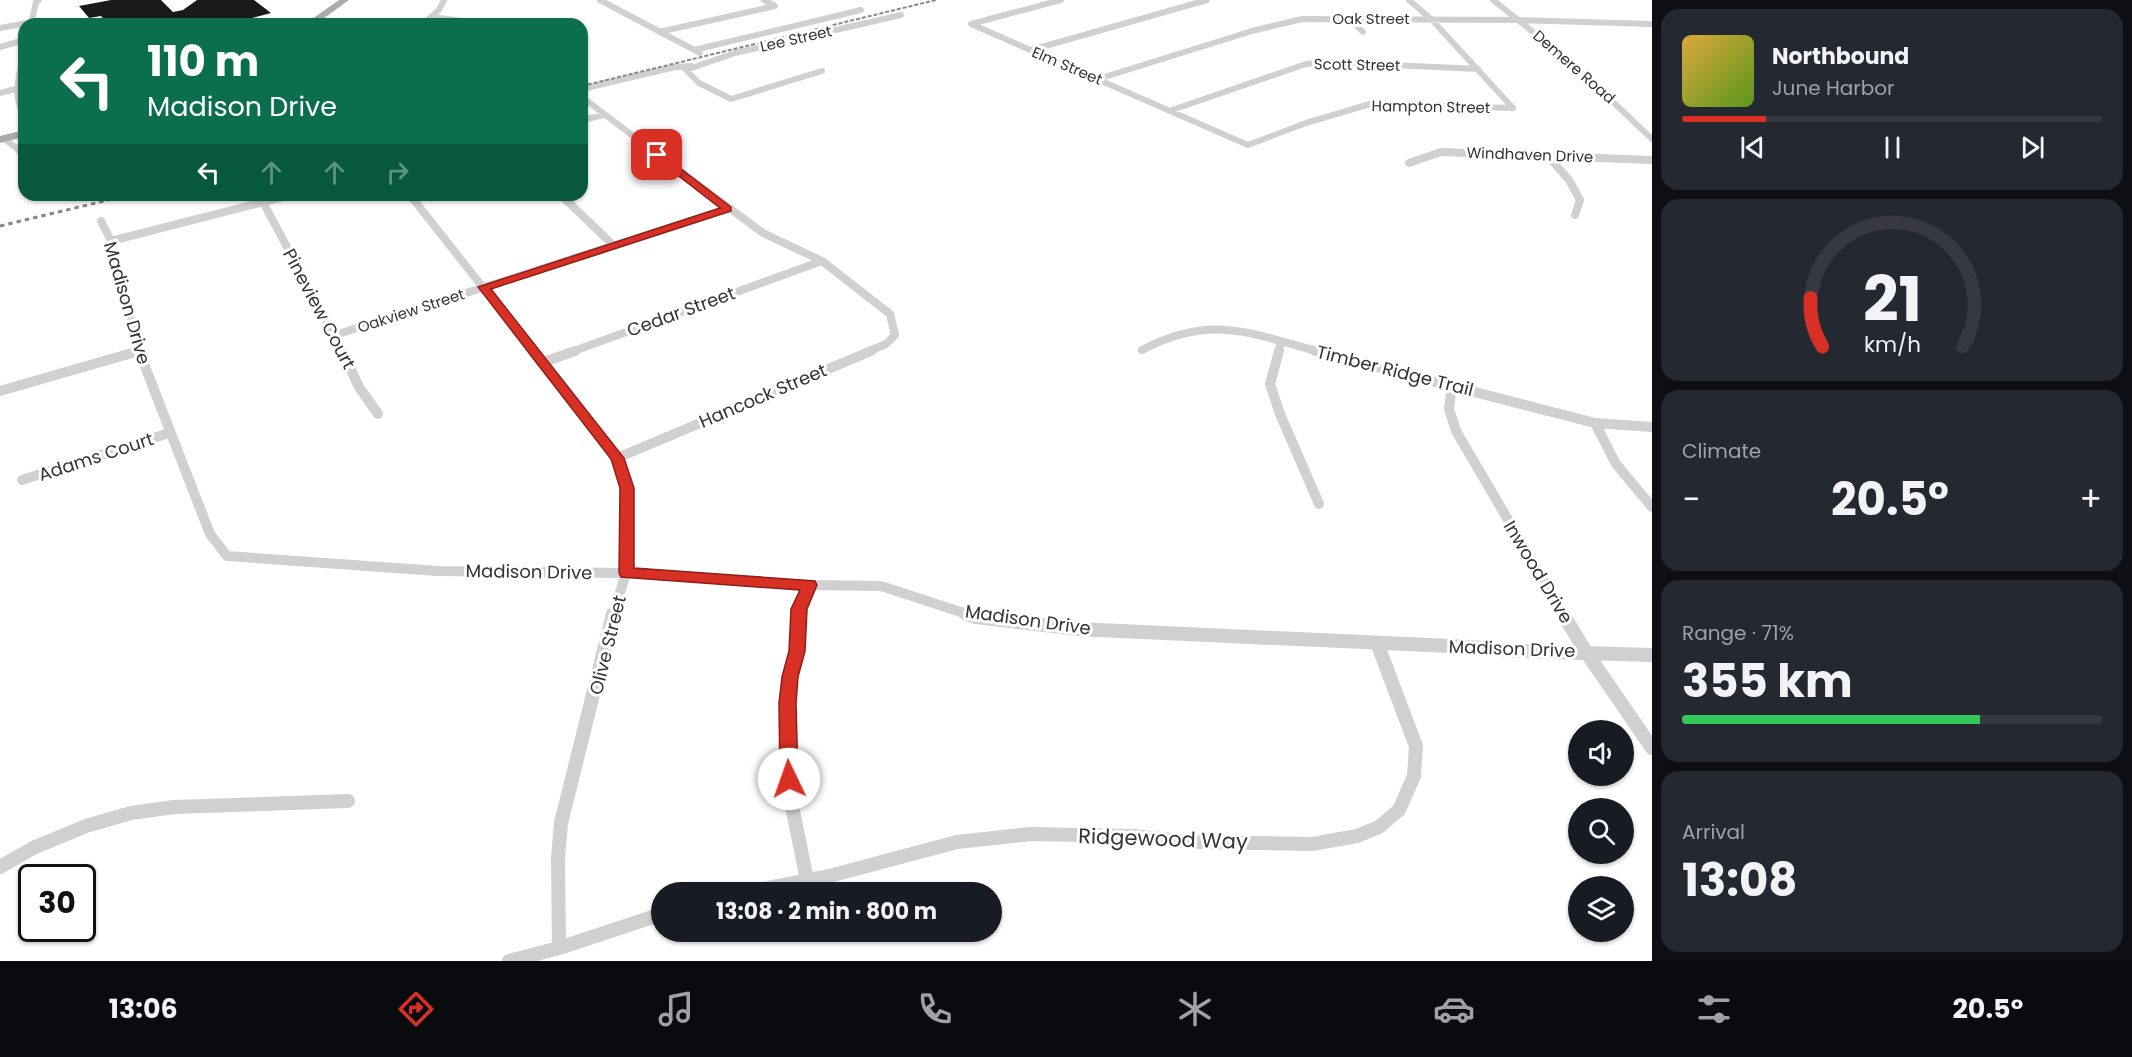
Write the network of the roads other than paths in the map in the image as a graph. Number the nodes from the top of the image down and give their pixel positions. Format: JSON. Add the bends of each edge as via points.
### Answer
{"nodes":[{"id":1,"x":39,"y":0,"type":"edge"},
{"id":2,"x":345,"y":0,"type":"edge"},
{"id":3,"x":444,"y":0,"type":"edge"},
{"id":4,"x":600,"y":0,"type":"edge"},
{"id":5,"x":764,"y":0,"type":"edge"},
{"id":6,"x":1061,"y":0,"type":"edge"},
{"id":7,"x":1207,"y":0,"type":"edge"},
{"id":8,"x":1409,"y":0,"type":"edge"},
{"id":9,"x":1493,"y":0,"type":"edge"},
{"id":10,"x":861,"y":10,"type":"dead end"},
{"id":11,"x":902,"y":15,"type":"dead end"},
{"id":12,"x":432,"y":17,"type":"joint"},
{"id":13,"x":32,"y":18,"type":"edge"},
{"id":14,"x":319,"y":18,"type":"edge"},
{"id":15,"x":440,"y":18,"type":"edge"},
{"id":16,"x":1350,"y":19,"type":"junction"},
{"id":17,"x":1432,"y":20,"type":"junction"},
{"id":18,"x":1519,"y":20,"type":"junction"},
{"id":19,"x":1652,"y":24,"type":"edge"},
{"id":20,"x":18,"y":25,"type":"edge"},
{"id":21,"x":0,"y":28,"type":"edge"},
{"id":22,"x":658,"y":32,"type":"junction"},
{"id":23,"x":1363,"y":32,"type":"dead end"},
{"id":24,"x":18,"y":42,"type":"edge"},
{"id":25,"x":0,"y":46,"type":"edge"},
{"id":26,"x":694,"y":50,"type":"junction"},
{"id":27,"x":1031,"y":50,"type":"junction"},
{"id":28,"x":711,"y":60,"type":"junction"},
{"id":29,"x":691,"y":66,"type":"junction"},
{"id":30,"x":1478,"y":69,"type":"junction"},
{"id":31,"x":822,"y":71,"type":"dead end"},
{"id":32,"x":1098,"y":79,"type":"junction"},
{"id":33,"x":18,"y":88,"type":"edge"},
{"id":34,"x":588,"y":88,"type":"edge"},
{"id":35,"x":0,"y":93,"type":"edge"},
{"id":36,"x":588,"y":102,"type":"edge"},
{"id":37,"x":1172,"y":110,"type":"junction"},
{"id":38,"x":604,"y":115,"type":"junction"},
{"id":39,"x":588,"y":119,"type":"edge"},
{"id":40,"x":18,"y":135,"type":"edge"},
{"id":41,"x":2,"y":139,"type":"edge"},
{"id":42,"x":1652,"y":139,"type":"edge"},
{"id":43,"x":1248,"y":145,"type":"joint"},
{"id":44,"x":18,"y":150,"type":"edge"},
{"id":45,"x":1548,"y":156,"type":"junction"},
{"id":46,"x":1652,"y":160,"type":"edge"},
{"id":47,"x":1409,"y":163,"type":"dead end"},
{"id":48,"x":267,"y":201,"type":"edge"},
{"id":49,"x":415,"y":201,"type":"edge"},
{"id":50,"x":567,"y":201,"type":"edge"},
{"id":51,"x":263,"y":202,"type":"junction"},
{"id":52,"x":728,"y":209,"type":"junction"},
{"id":53,"x":1575,"y":215,"type":"dead end"},
{"id":54,"x":101,"y":221,"type":"dead end"},
{"id":55,"x":111,"y":241,"type":"junction"},
{"id":56,"x":613,"y":245,"type":"junction"},
{"id":57,"x":822,"y":261,"type":"junction"},
{"id":58,"x":484,"y":287,"type":"junction"},
{"id":59,"x":335,"y":335,"type":"junction"},
{"id":60,"x":1281,"y":342,"type":"junction"},
{"id":61,"x":1142,"y":350,"type":"dead end"},
{"id":62,"x":139,"y":351,"type":"junction"},
{"id":63,"x":541,"y":363,"type":"junction"},
{"id":64,"x":1452,"y":386,"type":"junction"},
{"id":65,"x":0,"y":391,"type":"edge"},
{"id":66,"x":378,"y":414,"type":"dead end"},
{"id":67,"x":1595,"y":423,"type":"junction"},
{"id":68,"x":1652,"y":427,"type":"edge"},
{"id":69,"x":170,"y":433,"type":"junction"},
{"id":70,"x":617,"y":458,"type":"junction"},
{"id":71,"x":22,"y":480,"type":"dead end"},
{"id":72,"x":1319,"y":504,"type":"dead end"},
{"id":73,"x":1652,"y":507,"type":"edge"},
{"id":74,"x":626,"y":573,"type":"junction"},
{"id":75,"x":810,"y":585,"type":"junction"},
{"id":76,"x":1377,"y":643,"type":"junction"},
{"id":77,"x":1586,"y":652,"type":"junction"},
{"id":78,"x":1652,"y":655,"type":"edge"},
{"id":79,"x":1652,"y":748,"type":"edge"},
{"id":80,"x":348,"y":801,"type":"dead end"},
{"id":81,"x":0,"y":867,"type":"edge"},
{"id":82,"x":807,"y":880,"type":"junction"},
{"id":83,"x":797,"y":882,"type":"edge"},
{"id":84,"x":651,"y":918,"type":"edge"},
{"id":85,"x":559,"y":948,"type":"junction"},
{"id":86,"x":509,"y":961,"type":"edge"}],
"edges":[{"from":1,"to":13,"type":"street"},
{"from":2,"to":14,"type":"main road"},
{"from":3,"to":12,"type":"street"},
{"from":4,"to":22,"type":"street"},
{"from":5,"to":22,"type":"street","via":[[775,6]]},
{"from":6,"to":27,"type":"street","name":"Elm Street","via":[[971,24]]},
{"from":7,"to":27,"type":"street"},
{"from":8,"to":17,"type":"street"},
{"from":9,"to":18,"type":"street","name":"Demere Road"},
{"from":10,"to":26,"type":"street"},
{"from":11,"to":28,"type":"street","name":"Lee Street"},
{"from":12,"to":15,"type":"street"},
{"from":16,"to":17,"type":"street","name":"Oak Street"},
{"from":16,"to":23,"type":"street"},
{"from":16,"to":32,"type":"street","name":"Oak Street","via":[[1283,22]]},
{"from":17,"to":18,"type":"street","name":"Oak Street"},
{"from":17,"to":30,"type":"street"},
{"from":18,"to":19,"type":"street","name":"Oak Street"},
{"from":18,"to":42,"type":"street","name":"Demere Road"},
{"from":20,"to":21,"type":"street"},
{"from":22,"to":26,"type":"street"},
{"from":24,"to":25,"type":"street"},
{"from":26,"to":28,"type":"street"},
{"from":27,"to":32,"type":"street","name":"Elm Street"},
{"from":28,"to":29,"type":"street","name":"Lee Street"},
{"from":29,"to":31,"type":"street","via":[[686,70],[688,74],[731,99]]},
{"from":29,"to":34,"type":"street","name":"Lee Street"},
{"from":30,"to":37,"type":"street","name":"Scott Street","via":[[1306,64]]},
{"from":30,"to":43,"type":"street","name":"Hampton Street","via":[[1512,108],[1370,104]]},
{"from":32,"to":37,"type":"street","name":"Elm Street"},
{"from":33,"to":35,"type":"street"},
{"from":36,"to":38,"type":"street"},
{"from":37,"to":43,"type":"street","name":"Elm Street"},
{"from":38,"to":39,"type":"street"},
{"from":38,"to":52,"type":"street"},
{"from":40,"to":41,"type":"main road"},
{"from":41,"to":44,"type":"street"},
{"from":45,"to":46,"type":"street","name":"Windhaven Drive"},
{"from":45,"to":47,"type":"street","name":"Windhaven Drive","via":[[1441,152]]},
{"from":45,"to":53,"type":"street","via":[[1575,189],[1580,200]]},
{"from":48,"to":51,"type":"street"},
{"from":49,"to":58,"type":"street","name":"Olive Street"},
{"from":50,"to":56,"type":"street"},
{"from":51,"to":55,"type":"street"},
{"from":51,"to":59,"type":"street","name":"Pineview Court"},
{"from":52,"to":56,"type":"street","name":"Oakview Street"},
{"from":52,"to":57,"type":"street","via":[[763,233]]},
{"from":54,"to":55,"type":"street","name":"Madison Drive"},
{"from":55,"to":62,"type":"street","name":"Madison Drive"},
{"from":56,"to":58,"type":"street","name":"Oakview Street"},
{"from":57,"to":63,"type":"street","name":"Cedar Street"},
{"from":57,"to":70,"type":"street","name":"Hancock Street","via":[[890,314],[896,335],[886,344]]},
{"from":58,"to":59,"type":"street","name":"Oakview Street"},
{"from":58,"to":63,"type":"street","name":"Olive Street"},
{"from":59,"to":66,"type":"street","name":"Pineview Court","via":[[359,387]]},
{"from":60,"to":61,"type":"street","name":"Timber Ridge Trail","via":[[1236,330],[1198,327]]},
{"from":60,"to":64,"type":"street","name":"Timber Ridge Trail"},
{"from":60,"to":72,"type":"street","via":[[1270,384]]},
{"from":62,"to":65,"type":"street"},
{"from":62,"to":69,"type":"street","name":"Madison Drive"},
{"from":63,"to":70,"type":"street","name":"Olive Street"},
{"from":64,"to":67,"type":"street","name":"Timber Ridge Trail"},
{"from":64,"to":77,"type":"street","name":"Inwood Drive","via":[[1449,409],[1456,431]]},
{"from":67,"to":68,"type":"street","name":"Timber Ridge Trail"},
{"from":67,"to":73,"type":"street","via":[[1616,464]]},
{"from":69,"to":71,"type":"street","name":"Adams Court"},
{"from":69,"to":74,"type":"street","name":"Madison Drive","via":[[210,534],[227,556],[438,571]]},
{"from":70,"to":74,"type":"street","name":"Olive Street","via":[[627,488]]},
{"from":74,"to":75,"type":"street","name":"Madison Drive"},
{"from":74,"to":85,"type":"street","name":"Olive Street","via":[[561,823]]},
{"from":75,"to":76,"type":"street","name":"Madison Drive","via":[[881,586],[976,617],[1077,629]]},
{"from":75,"to":82,"type":"street","via":[[799,609],[788,703],[790,794]]},
{"from":76,"to":77,"type":"street","name":"Madison Drive","via":[[1504,652]]},
{"from":76,"to":82,"type":"street","name":"Ridgewood Way","via":[[1416,746],[1414,776],[1399,810],[1379,827],[1357,836],[1312,844],[1031,834],[957,842]]},
{"from":77,"to":78,"type":"street","name":"Madison Drive"},
{"from":77,"to":79,"type":"street","name":"Inwood Drive"},
{"from":80,"to":81,"type":"street","via":[[174,807],[131,813],[86,826]]},
{"from":82,"to":83,"type":"street","name":"Ridgewood Way"},
{"from":84,"to":85,"type":"street"},
{"from":85,"to":86,"type":"street"}]}
